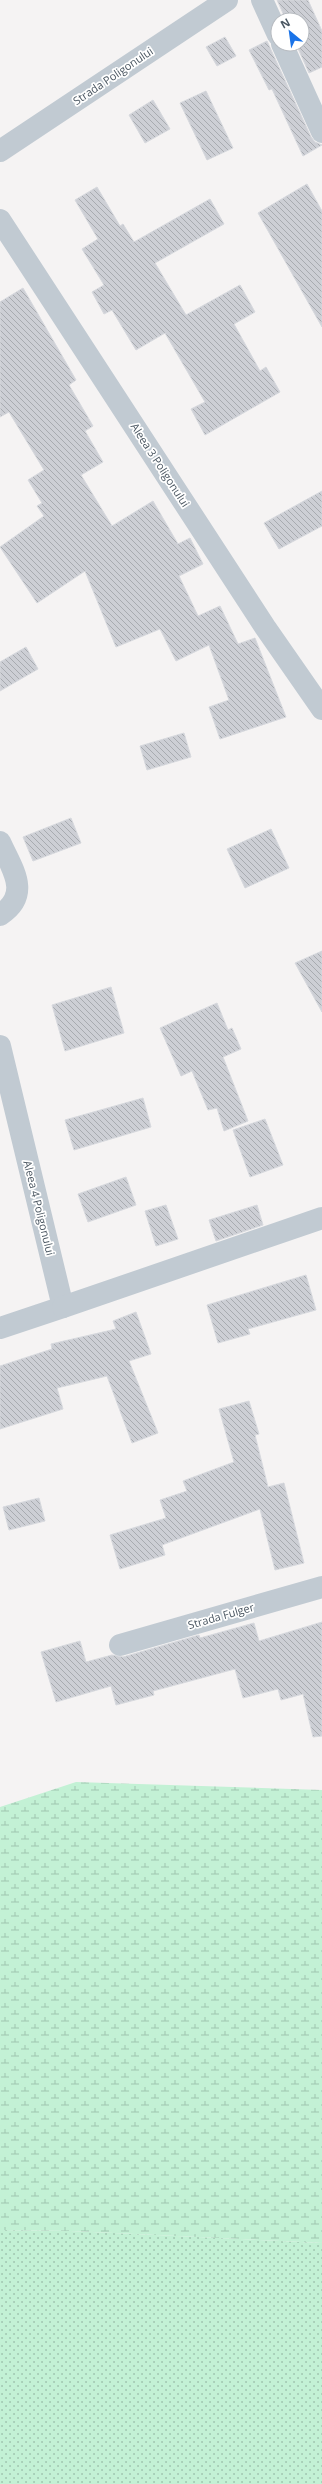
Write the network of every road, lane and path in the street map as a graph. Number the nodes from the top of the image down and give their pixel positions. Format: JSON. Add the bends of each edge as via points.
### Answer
{"nodes":[{"id":1,"x":227,"y":0,"type":"edge"},
{"id":2,"x":262,"y":0,"type":"edge"},
{"id":3,"x":270,"y":18,"type":"edge"},
{"id":4,"x":286,"y":52,"type":"edge"},
{"id":5,"x":322,"y":132,"type":"edge"},
{"id":6,"x":0,"y":151,"type":"edge"},
{"id":7,"x":0,"y":220,"type":"edge"},
{"id":8,"x":322,"y":709,"type":"edge"},
{"id":9,"x":0,"y":842,"type":"edge"},
{"id":10,"x":0,"y":915,"type":"edge"},
{"id":11,"x":0,"y":1046,"type":"edge"},
{"id":12,"x":322,"y":1218,"type":"edge"},
{"id":13,"x":63,"y":1307,"type":"junction"},
{"id":14,"x":0,"y":1328,"type":"edge"},
{"id":15,"x":322,"y":1588,"type":"edge"},
{"id":16,"x":120,"y":1645,"type":"dead end"}],
"edges":[{"from":1,"to":6,"type":"street","name":"Strada Poligonului"},
{"from":2,"to":3,"type":"street"},
{"from":4,"to":5,"type":"street"},
{"from":7,"to":8,"type":"street","name":"Aleea 3 Poligonului","via":[[261,621]]},
{"from":9,"to":10,"type":"street","via":[[17,878],[17,897],[11,907]]},
{"from":11,"to":13,"type":"street","name":"Aleea 4 Poligonului"},
{"from":12,"to":13,"type":"street"},
{"from":13,"to":14,"type":"street"},
{"from":15,"to":16,"type":"street","name":"Strada Fulger"}]}
